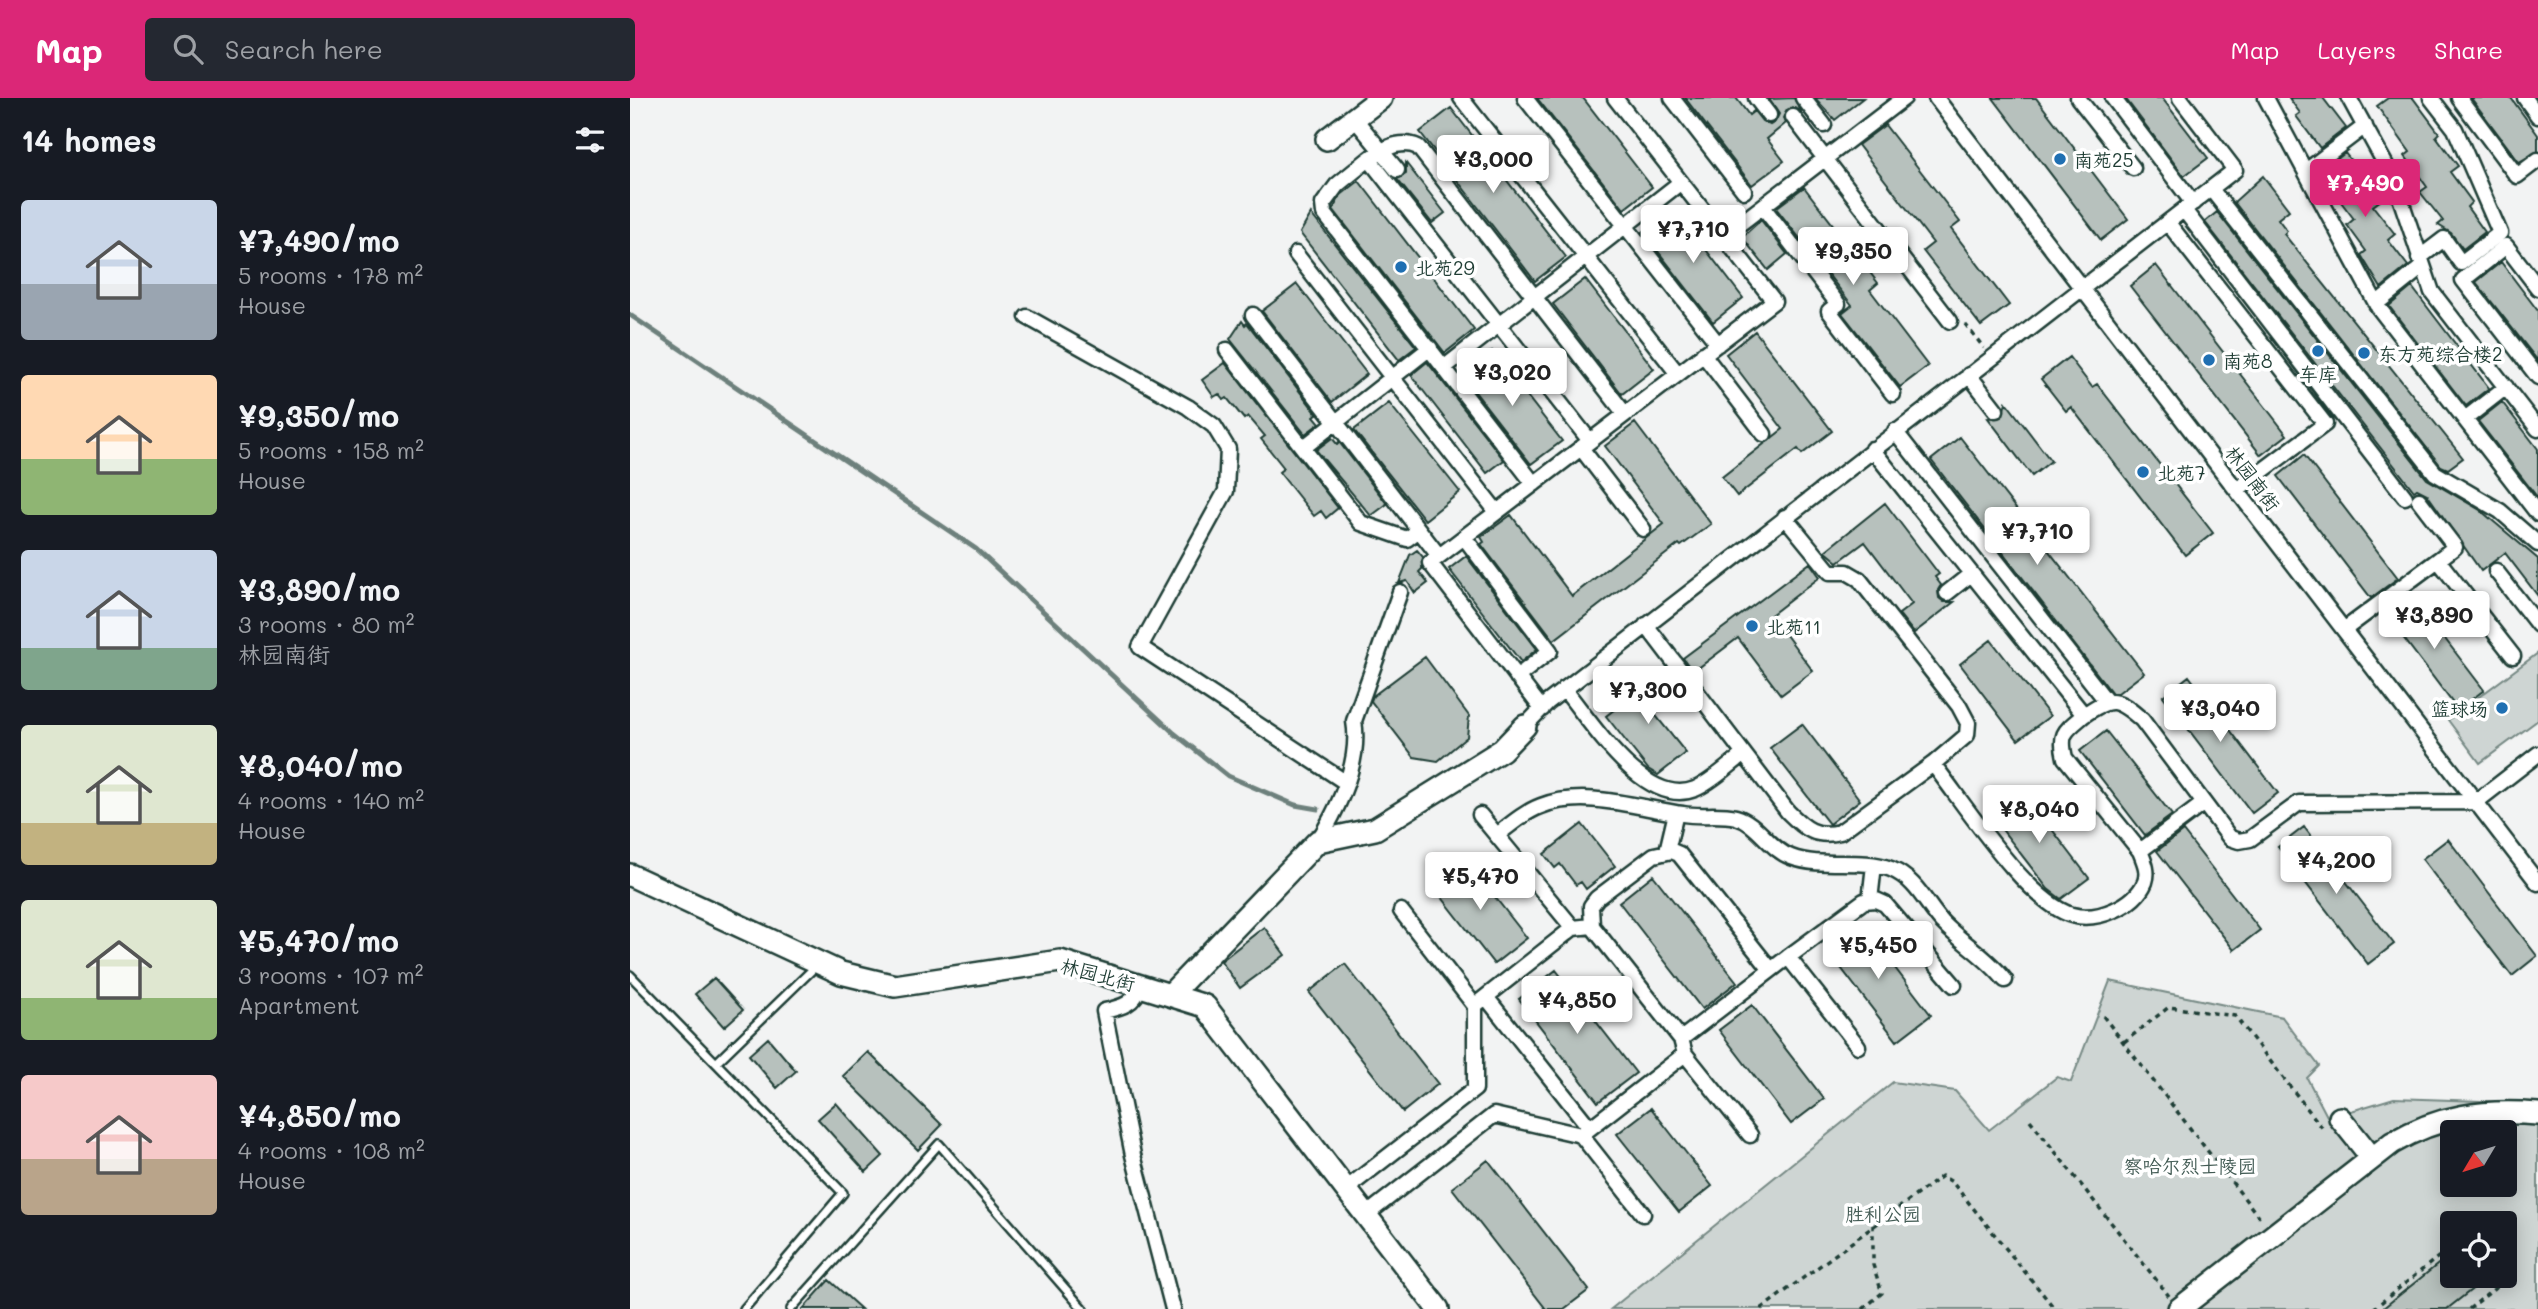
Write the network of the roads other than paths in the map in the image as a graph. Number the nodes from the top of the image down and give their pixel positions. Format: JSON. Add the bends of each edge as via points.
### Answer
{"nodes":[{"id":1,"x":1381,"y":98,"type":"edge"},
{"id":2,"x":1461,"y":98,"type":"edge"},
{"id":3,"x":1525,"y":98,"type":"edge"},
{"id":4,"x":1615,"y":98,"type":"edge"},
{"id":5,"x":1672,"y":98,"type":"edge"},
{"id":6,"x":1756,"y":98,"type":"edge"},
{"id":7,"x":1802,"y":98,"type":"edge"},
{"id":8,"x":1904,"y":98,"type":"edge"},
{"id":9,"x":1936,"y":98,"type":"edge"},
{"id":10,"x":2078,"y":98,"type":"edge"},
{"id":11,"x":2113,"y":98,"type":"edge"},
{"id":12,"x":2180,"y":98,"type":"edge"},
{"id":13,"x":2266,"y":98,"type":"edge"},
{"id":14,"x":2431,"y":98,"type":"edge"},
{"id":15,"x":2459,"y":98,"type":"edge"},
{"id":16,"x":2525,"y":98,"type":"edge"},
{"id":17,"x":2355,"y":101,"type":"edge"},
{"id":18,"x":1769,"y":115,"type":"dead end"},
{"id":19,"x":2538,"y":116,"type":"edge"},
{"id":20,"x":1793,"y":117,"type":"dead end"},
{"id":21,"x":1354,"y":118,"type":"junction"},
{"id":22,"x":1824,"y":125,"type":"dead end"},
{"id":23,"x":2365,"y":126,"type":"junction"},
{"id":24,"x":1327,"y":139,"type":"dead end"},
{"id":25,"x":1374,"y":155,"type":"junction"},
{"id":26,"x":1826,"y":158,"type":"junction"},
{"id":27,"x":2538,"y":160,"type":"edge"},
{"id":28,"x":2133,"y":168,"type":"dead end"},
{"id":29,"x":1397,"y":170,"type":"dead end"},
{"id":30,"x":2305,"y":171,"type":"junction"},
{"id":31,"x":1681,"y":182,"type":"junction"},
{"id":32,"x":2211,"y":189,"type":"junction"},
{"id":33,"x":1744,"y":191,"type":"dead end"},
{"id":34,"x":2188,"y":206,"type":"junction"},
{"id":35,"x":1763,"y":207,"type":"junction"},
{"id":36,"x":2168,"y":223,"type":"junction"},
{"id":37,"x":1626,"y":225,"type":"junction"},
{"id":38,"x":1724,"y":236,"type":"junction"},
{"id":39,"x":1296,"y":254,"type":"dead end"},
{"id":40,"x":1586,"y":257,"type":"junction"},
{"id":41,"x":2421,"y":263,"type":"junction"},
{"id":42,"x":2084,"y":288,"type":"junction"},
{"id":43,"x":2538,"y":288,"type":"edge"},
{"id":44,"x":1535,"y":297,"type":"junction"},
{"id":45,"x":2376,"y":304,"type":"junction"},
{"id":46,"x":1253,"y":316,"type":"dead end"},
{"id":47,"x":1027,"y":317,"type":"dead end"},
{"id":48,"x":1951,"y":321,"type":"road end"},
{"id":49,"x":1499,"y":325,"type":"junction"},
{"id":50,"x":1718,"y":344,"type":"junction"},
{"id":51,"x":1430,"y":348,"type":"junction"},
{"id":52,"x":1227,"y":350,"type":"dead end"},
{"id":53,"x":1703,"y":355,"type":"junction"},
{"id":54,"x":1445,"y":367,"type":"junction"},
{"id":55,"x":1678,"y":374,"type":"junction"},
{"id":56,"x":1969,"y":375,"type":"junction"},
{"id":57,"x":2538,"y":377,"type":"edge"},
{"id":58,"x":1392,"y":378,"type":"junction"},
{"id":59,"x":2506,"y":387,"type":"junction"},
{"id":60,"x":1893,"y":394,"type":"dead end"},
{"id":61,"x":1996,"y":410,"type":"dead end"},
{"id":62,"x":1625,"y":414,"type":"junction"},
{"id":63,"x":2465,"y":419,"type":"junction"},
{"id":64,"x":2535,"y":421,"type":"edge"},
{"id":65,"x":1335,"y":422,"type":"junction"},
{"id":66,"x":1895,"y":431,"type":"junction"},
{"id":67,"x":1764,"y":434,"type":"dead end"},
{"id":68,"x":1585,"y":445,"type":"junction"},
{"id":69,"x":1303,"y":448,"type":"junction"},
{"id":70,"x":1872,"y":449,"type":"junction"},
{"id":71,"x":1534,"y":484,"type":"junction"},
{"id":72,"x":2238,"y":489,"type":"junction"},
{"id":73,"x":1497,"y":512,"type":"junction"},
{"id":74,"x":2538,"y":514,"type":"edge"},
{"id":75,"x":1785,"y":517,"type":"junction"},
{"id":76,"x":1643,"y":529,"type":"dead end"},
{"id":77,"x":1419,"y":530,"type":"junction"},
{"id":78,"x":1464,"y":537,"type":"junction"},
{"id":79,"x":2538,"y":544,"type":"edge"},
{"id":80,"x":1439,"y":556,"type":"junction"},
{"id":81,"x":2438,"y":560,"type":"junction"},
{"id":82,"x":2496,"y":571,"type":"dead end"},
{"id":83,"x":1971,"y":574,"type":"junction"},
{"id":84,"x":1400,"y":592,"type":"dead end"},
{"id":85,"x":1947,"y":593,"type":"dead end"},
{"id":86,"x":1646,"y":625,"type":"junction"},
{"id":87,"x":2538,"y":625,"type":"edge"},
{"id":88,"x":2344,"y":629,"type":"junction"},
{"id":89,"x":2513,"y":656,"type":"dead end"},
{"id":90,"x":1517,"y":677,"type":"junction"},
{"id":91,"x":1564,"y":690,"type":"junction"},
{"id":92,"x":2107,"y":702,"type":"junction"},
{"id":93,"x":1542,"y":709,"type":"junction"},
{"id":94,"x":2084,"y":715,"type":"junction"},
{"id":95,"x":1525,"y":726,"type":"joint"},
{"id":96,"x":1744,"y":754,"type":"junction"},
{"id":97,"x":2538,"y":754,"type":"edge"},
{"id":98,"x":1933,"y":764,"type":"junction"},
{"id":99,"x":1345,"y":782,"type":"junction"},
{"id":100,"x":2476,"y":802,"type":"junction"},
{"id":101,"x":2204,"y":803,"type":"junction"},
{"id":102,"x":1676,"y":813,"type":"junction"},
{"id":103,"x":1480,"y":815,"type":"dead end"},
{"id":104,"x":1497,"y":835,"type":"junction"},
{"id":105,"x":1318,"y":841,"type":"junction"},
{"id":106,"x":1667,"y":851,"type":"junction"},
{"id":107,"x":2140,"y":851,"type":"junction"},
{"id":108,"x":1874,"y":865,"type":"junction"},
{"id":109,"x":630,"y":875,"type":"edge"},
{"id":110,"x":2538,"y":883,"type":"edge"},
{"id":111,"x":1870,"y":900,"type":"junction"},
{"id":112,"x":1401,"y":911,"type":"dead end"},
{"id":113,"x":1592,"y":926,"type":"junction"},
{"id":114,"x":1573,"y":928,"type":"junction"},
{"id":115,"x":1787,"y":957,"type":"junction"},
{"id":116,"x":819,"y":963,"type":"junction"},
{"id":117,"x":1770,"y":970,"type":"junction"},
{"id":118,"x":630,"y":975,"type":"edge"},
{"id":119,"x":2005,"y":979,"type":"dead end"},
{"id":120,"x":1141,"y":985,"type":"junction"},
{"id":121,"x":1954,"y":985,"type":"dead end"},
{"id":122,"x":1170,"y":995,"type":"junction"},
{"id":123,"x":1480,"y":1001,"type":"junction"},
{"id":124,"x":1681,"y":1039,"type":"junction"},
{"id":125,"x":1858,"y":1046,"type":"dead end"},
{"id":126,"x":1685,"y":1054,"type":"junction"},
{"id":127,"x":716,"y":1063,"type":"junction"},
{"id":128,"x":2535,"y":1117,"type":"edge"},
{"id":129,"x":2340,"y":1118,"type":"road end"},
{"id":130,"x":1586,"y":1132,"type":"junction"},
{"id":131,"x":1750,"y":1135,"type":"dead end"},
{"id":132,"x":2372,"y":1158,"type":"junction"},
{"id":133,"x":1346,"y":1189,"type":"junction"},
{"id":134,"x":1643,"y":1214,"type":"dead end"},
{"id":135,"x":1366,"y":1215,"type":"junction"},
{"id":136,"x":2175,"y":1304,"type":"edge"},
{"id":137,"x":744,"y":1309,"type":"edge"},
{"id":138,"x":791,"y":1309,"type":"edge"},
{"id":139,"x":1083,"y":1309,"type":"edge"},
{"id":140,"x":1173,"y":1309,"type":"edge"},
{"id":141,"x":1438,"y":1309,"type":"edge"}],
"edges":[{"from":1,"to":21,"type":"street"},
{"from":2,"to":40,"type":"street"},
{"from":3,"to":37,"type":"street"},
{"from":4,"to":31,"type":"street"},
{"from":5,"to":33,"type":"street"},
{"from":6,"to":18,"type":"street"},
{"from":7,"to":22,"type":"street"},
{"from":8,"to":26,"type":"street"},
{"from":9,"to":42,"type":"street","name":"林园南街"},
{"from":10,"to":28,"type":"street"},
{"from":11,"to":34,"type":"street"},
{"from":12,"to":32,"type":"street","via":[[2235,170]]},
{"from":13,"to":30,"type":"street"},
{"from":14,"to":41,"type":"street","via":[[2455,129],[2500,233],[2461,263],[2444,239]]},
{"from":15,"to":27,"type":"street","via":[[2517,176]]},
{"from":16,"to":19,"type":"street"},
{"from":17,"to":23,"type":"street"},
{"from":20,"to":26,"type":"street"},
{"from":21,"to":24,"type":"street"},
{"from":21,"to":25,"type":"street"},
{"from":23,"to":30,"type":"street"},
{"from":23,"to":41,"type":"street","via":[[2394,180]]},
{"from":25,"to":29,"type":"street"},
{"from":25,"to":44,"type":"street","via":[[1402,144],[1418,147]]},
{"from":25,"to":49,"type":"street"},
{"from":25,"to":51,"type":"street","via":[[1337,185],[1323,204],[1324,213]]},
{"from":26,"to":35,"type":"street"},
{"from":26,"to":48,"type":"street"},
{"from":30,"to":45,"type":"street"},
{"from":31,"to":37,"type":"street"},
{"from":31,"to":38,"type":"street"},
{"from":32,"to":34,"type":"street"},
{"from":32,"to":79,"type":"street","via":[[2435,473],[2500,512]]},
{"from":34,"to":36,"type":"street"},
{"from":34,"to":81,"type":"street","via":[[2412,498],[2455,547]]},
{"from":35,"to":38,"type":"street"},
{"from":35,"to":60,"type":"street","via":[[1838,304],[1829,312]]},
{"from":36,"to":42,"type":"street"},
{"from":36,"to":72,"type":"street","via":[[2325,424]]},
{"from":37,"to":40,"type":"street"},
{"from":37,"to":50,"type":"street"},
{"from":38,"to":50,"type":"street","via":[[1774,301]]},
{"from":39,"to":58,"type":"street"},
{"from":40,"to":44,"type":"street"},
{"from":40,"to":55,"type":"street"},
{"from":41,"to":45,"type":"street"},
{"from":41,"to":59,"type":"street","via":[[2432,292]]},
{"from":42,"to":56,"type":"street"},
{"from":42,"to":72,"type":"street","name":"林园南街"},
{"from":43,"to":57,"type":"street","via":[[2506,246],[2463,280]]},
{"from":44,"to":49,"type":"street"},
{"from":44,"to":62,"type":"street"},
{"from":45,"to":63,"type":"street"},
{"from":46,"to":65,"type":"street"},
{"from":47,"to":99,"type":"street","via":[[1188,407],[1214,426],[1228,449],[1226,491],[1140,647]]},
{"from":49,"to":54,"type":"street"},
{"from":49,"to":68,"type":"street"},
{"from":50,"to":53,"type":"street"},
{"from":51,"to":54,"type":"street"},
{"from":51,"to":58,"type":"street"},
{"from":52,"to":69,"type":"street"},
{"from":53,"to":55,"type":"street"},
{"from":53,"to":67,"type":"street"},
{"from":54,"to":71,"type":"street"},
{"from":55,"to":62,"type":"street"},
{"from":56,"to":61,"type":"street"},
{"from":56,"to":66,"type":"street"},
{"from":58,"to":65,"type":"street"},
{"from":58,"to":73,"type":"street"},
{"from":59,"to":63,"type":"street"},
{"from":59,"to":64,"type":"street"},
{"from":62,"to":68,"type":"street"},
{"from":63,"to":74,"type":"street"},
{"from":65,"to":69,"type":"street"},
{"from":65,"to":77,"type":"street"},
{"from":66,"to":70,"type":"street"},
{"from":66,"to":92,"type":"street"},
{"from":68,"to":71,"type":"street"},
{"from":68,"to":76,"type":"street"},
{"from":69,"to":77,"type":"street","via":[[1361,523],[1407,539]]},
{"from":70,"to":75,"type":"street"},
{"from":70,"to":83,"type":"street"},
{"from":71,"to":73,"type":"street"},
{"from":72,"to":88,"type":"street","name":"林园南街"},
{"from":73,"to":78,"type":"street"},
{"from":75,"to":86,"type":"street"},
{"from":75,"to":98,"type":"street","via":[[1830,572],[1847,572],[1859,579],[1959,706],[1968,723],[1967,735]]},
{"from":77,"to":80,"type":"street"},
{"from":78,"to":80,"type":"street"},
{"from":78,"to":90,"type":"street","via":[[1550,651]]},
{"from":80,"to":90,"type":"street","via":[[1430,563]]},
{"from":81,"to":88,"type":"street"},
{"from":81,"to":89,"type":"street"},
{"from":82,"to":87,"type":"street"},
{"from":83,"to":85,"type":"street"},
{"from":83,"to":94,"type":"street"},
{"from":84,"to":99,"type":"street","via":[[1354,721],[1357,739]]},
{"from":86,"to":91,"type":"street"},
{"from":86,"to":96,"type":"street"},
{"from":88,"to":100,"type":"street","name":"林园南街"},
{"from":90,"to":93,"type":"street"},
{"from":91,"to":93,"type":"street"},
{"from":91,"to":96,"type":"street","via":[[1633,772],[1652,786],[1676,794],[1696,789]]},
{"from":92,"to":94,"type":"street"},
{"from":92,"to":101,"type":"street","via":[[2126,706],[2142,720]]},
{"from":93,"to":95,"type":"street"},
{"from":94,"to":107,"type":"street","via":[[2065,732],[2061,742],[2065,758]]},
{"from":95,"to":105,"type":"street","via":[[1502,750],[1375,829]]},
{"from":96,"to":98,"type":"street","via":[[1788,813],[1805,829],[1825,836],[1840,832]]},
{"from":97,"to":100,"type":"street"},
{"from":98,"to":107,"type":"street","via":[[2037,896],[2073,915],[2113,912],[2136,894],[2146,881]]},
{"from":99,"to":105,"type":"street"},
{"from":100,"to":101,"type":"street","via":[[2299,803],[2250,839],[2239,841],[2230,838]]},
{"from":100,"to":110,"type":"street","name":"林园南街"},
{"from":101,"to":107,"type":"street"},
{"from":102,"to":104,"type":"street","via":[[1582,798],[1540,806]]},
{"from":102,"to":106,"type":"street"},
{"from":102,"to":108,"type":"street","via":[[1737,817],[1774,849],[1792,858],[1830,865]]},
{"from":103,"to":104,"type":"street"},
{"from":104,"to":114,"type":"street"},
{"from":105,"to":122,"type":"street"},
{"from":106,"to":113,"type":"street","via":[[1654,855],[1597,898],[1591,906]]},
{"from":106,"to":117,"type":"street","via":[[1679,854]]},
{"from":108,"to":111,"type":"street"},
{"from":108,"to":119,"type":"street","via":[[1892,869],[1915,884],[1940,919]]},
{"from":109,"to":116,"type":"street","name":"林园北街"},
{"from":111,"to":115,"type":"street"},
{"from":111,"to":121,"type":"street","via":[[1885,904]]},
{"from":112,"to":123,"type":"street"},
{"from":113,"to":114,"type":"street"},
{"from":113,"to":124,"type":"street"},
{"from":114,"to":123,"type":"street"},
{"from":115,"to":117,"type":"street"},
{"from":115,"to":125,"type":"street"},
{"from":116,"to":120,"type":"street","name":"林园北街","via":[[895,986],[1060,961]]},
{"from":116,"to":127,"type":"lane"},
{"from":117,"to":124,"type":"street"},
{"from":118,"to":127,"type":"lane"},
{"from":120,"to":122,"type":"street","name":"林园北街"},
{"from":120,"to":140,"type":"street","via":[[1126,1006],[1104,1011],[1133,1156]]},
{"from":122,"to":133,"type":"street","name":"林园北街","via":[[1205,1006]]},
{"from":123,"to":130,"type":"street"},
{"from":123,"to":133,"type":"street","via":[[1475,1089]]},
{"from":124,"to":126,"type":"street"},
{"from":126,"to":130,"type":"street"},
{"from":126,"to":131,"type":"street"},
{"from":127,"to":137,"type":"lane","via":[[843,1193]]},
{"from":128,"to":132,"type":"street","via":[[2493,1111],[2439,1120],[2412,1131]]},
{"from":129,"to":132,"type":"street"},
{"from":130,"to":134,"type":"street"},
{"from":130,"to":135,"type":"street","via":[[1494,1115]]},
{"from":132,"to":136,"type":"street","via":[[2274,1237]]},
{"from":133,"to":135,"type":"street","name":"林园北街"},
{"from":135,"to":141,"type":"street","name":"林园北街"},
{"from":138,"to":139,"type":"lane","via":[[939,1144]]}]}
